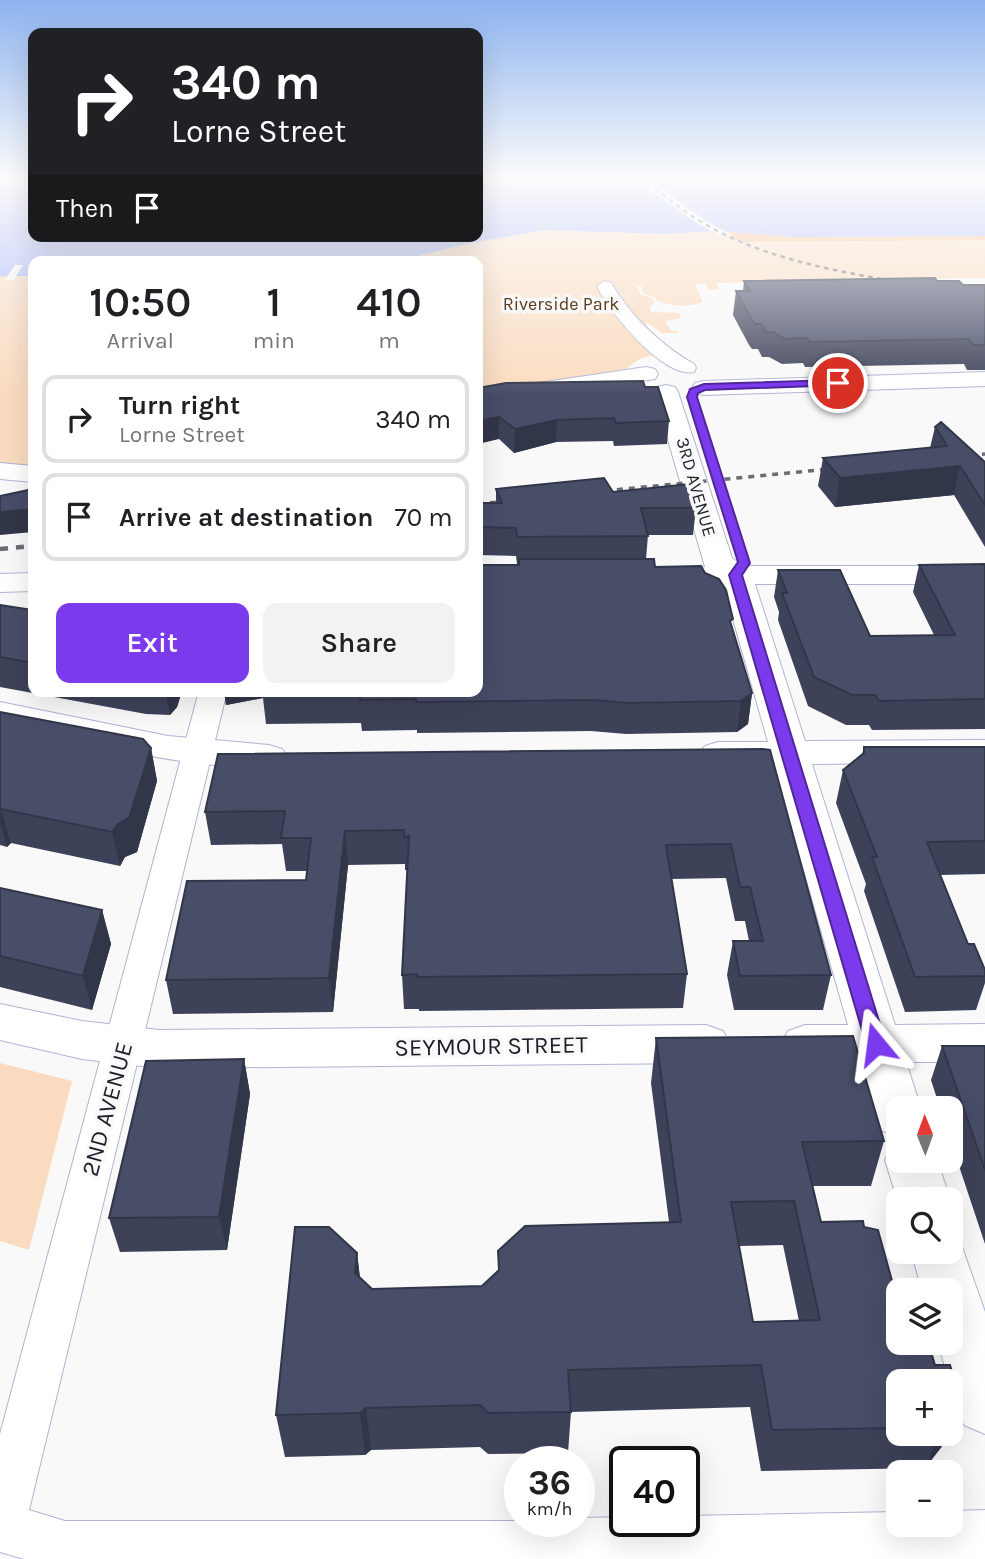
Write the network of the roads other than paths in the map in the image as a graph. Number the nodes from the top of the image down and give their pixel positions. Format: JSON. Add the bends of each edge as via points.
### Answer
{"nodes":[{"id":1,"x":605,"y":286,"type":"dead end"},
{"id":2,"x":673,"y":377,"type":"junction"},
{"id":3,"x":985,"y":379,"type":"edge"},
{"id":4,"x":483,"y":399,"type":"edge"},
{"id":5,"x":0,"y":471,"type":"edge"},
{"id":6,"x":28,"y":474,"type":"edge"},
{"id":7,"x":684,"y":575,"type":"edge"},
{"id":8,"x":735,"y":575,"type":"junction"},
{"id":9,"x":985,"y":575,"type":"edge"},
{"id":10,"x":28,"y":582,"type":"edge"},
{"id":11,"x":0,"y":583,"type":"edge"},
{"id":12,"x":212,"y":697,"type":"edge"},
{"id":13,"x":0,"y":713,"type":"edge"},
{"id":14,"x":985,"y":751,"type":"edge"},
{"id":15,"x":198,"y":752,"type":"junction"},
{"id":16,"x":790,"y":753,"type":"junction"},
{"id":17,"x":685,"y":754,"type":"edge"},
{"id":18,"x":303,"y":757,"type":"edge"},
{"id":19,"x":0,"y":1021,"type":"edge"},
{"id":20,"x":985,"y":1043,"type":"edge"},
{"id":21,"x":876,"y":1044,"type":"junction"},
{"id":22,"x":123,"y":1045,"type":"junction"},
{"id":23,"x":892,"y":1096,"type":"edge"},
{"id":24,"x":963,"y":1332,"type":"edge"},
{"id":25,"x":985,"y":1404,"type":"edge"},
{"id":26,"x":0,"y":1527,"type":"edge"},
{"id":27,"x":985,"y":1535,"type":"edge"}],
"edges":[{"from":1,"to":2,"type":"street","via":[[615,307]]},
{"from":2,"to":3,"type":"street"},
{"from":2,"to":4,"type":"street"},
{"from":2,"to":8,"type":"street","name":"3RD AVENUE","via":[[718,564]]},
{"from":5,"to":6,"type":"street"},
{"from":7,"to":8,"type":"street"},
{"from":8,"to":9,"type":"street"},
{"from":8,"to":16,"type":"street","name":"3RD AVENUE"},
{"from":10,"to":11,"type":"street"},
{"from":12,"to":15,"type":"street","name":"2ND AVENUE"},
{"from":13,"to":15,"type":"street"},
{"from":14,"to":16,"type":"street"},
{"from":15,"to":18,"type":"street"},
{"from":15,"to":22,"type":"street","name":"2ND AVENUE"},
{"from":16,"to":17,"type":"street"},
{"from":16,"to":21,"type":"street","name":"3RD AVENUE"},
{"from":19,"to":22,"type":"street","name":"SEYMOUR STREET"},
{"from":20,"to":21,"type":"street","name":"SEYMOUR STREET"},
{"from":21,"to":22,"type":"street","name":"SEYMOUR STREET","via":[[159,1049]]},
{"from":21,"to":23,"type":"street","name":"3RD AVENUE"},
{"from":22,"to":26,"type":"street","name":"2ND AVENUE"},
{"from":24,"to":25,"type":"street"},
{"from":26,"to":27,"type":"street","via":[[65,1546],[415,1546]]}]}
